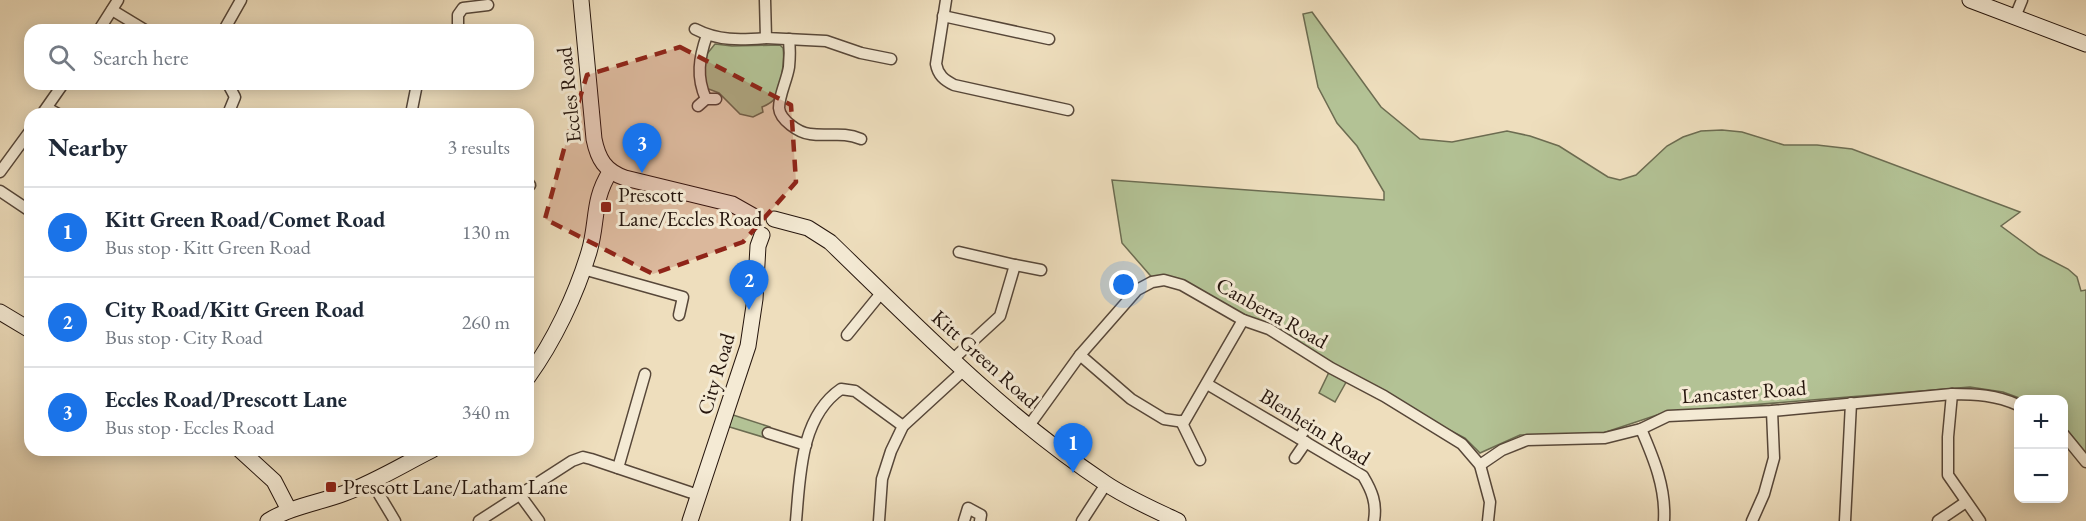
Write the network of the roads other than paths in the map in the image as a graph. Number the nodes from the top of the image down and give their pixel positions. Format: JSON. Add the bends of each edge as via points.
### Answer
{"nodes":[{"id":1,"x":241,"y":0,"type":"edge"},
{"id":2,"x":581,"y":0,"type":"edge"},
{"id":3,"x":765,"y":0,"type":"edge"},
{"id":4,"x":946,"y":0,"type":"edge"},
{"id":5,"x":1970,"y":0,"type":"edge"},
{"id":6,"x":2022,"y":0,"type":"edge"},
{"id":7,"x":115,"y":5,"type":"edge"},
{"id":8,"x":488,"y":7,"type":"edge"},
{"id":9,"x":943,"y":16,"type":"junction"},
{"id":10,"x":2015,"y":17,"type":"junction"},
{"id":11,"x":103,"y":24,"type":"edge"},
{"id":12,"x":138,"y":24,"type":"edge"},
{"id":13,"x":227,"y":24,"type":"edge"},
{"id":14,"x":458,"y":24,"type":"edge"},
{"id":15,"x":695,"y":29,"type":"dead end"},
{"id":16,"x":707,"y":35,"type":"junction"},
{"id":17,"x":766,"y":38,"type":"junction"},
{"id":18,"x":789,"y":39,"type":"junction"},
{"id":19,"x":1049,"y":39,"type":"dead end"},
{"id":20,"x":2086,"y":44,"type":"edge"},
{"id":21,"x":891,"y":59,"type":"dead end"},
{"id":22,"x":59,"y":90,"type":"edge"},
{"id":23,"x":231,"y":90,"type":"edge"},
{"id":24,"x":416,"y":90,"type":"edge"},
{"id":25,"x":707,"y":101,"type":"dead end"},
{"id":26,"x":779,"y":106,"type":"junction"},
{"id":27,"x":47,"y":108,"type":"edge"},
{"id":28,"x":230,"y":108,"type":"edge"},
{"id":29,"x":412,"y":108,"type":"edge"},
{"id":30,"x":1068,"y":110,"type":"dead end"},
{"id":31,"x":769,"y":113,"type":"dead end"},
{"id":32,"x":24,"y":139,"type":"edge"},
{"id":33,"x":861,"y":139,"type":"dead end"},
{"id":34,"x":0,"y":172,"type":"edge"},
{"id":35,"x":610,"y":172,"type":"junction"},
{"id":36,"x":0,"y":191,"type":"edge"},
{"id":37,"x":24,"y":207,"type":"edge"},
{"id":38,"x":755,"y":218,"type":"junction"},
{"id":39,"x":774,"y":219,"type":"junction"},
{"id":40,"x":762,"y":235,"type":"junction"},
{"id":41,"x":959,"y":252,"type":"dead end"},
{"id":42,"x":1015,"y":265,"type":"junction"},
{"id":43,"x":583,"y":269,"type":"junction"},
{"id":44,"x":1041,"y":270,"type":"dead end"},
{"id":45,"x":882,"y":292,"type":"junction"},
{"id":46,"x":0,"y":312,"type":"edge"},
{"id":47,"x":679,"y":315,"type":"dead end"},
{"id":48,"x":1243,"y":320,"type":"junction"},
{"id":49,"x":24,"y":326,"type":"edge"},
{"id":50,"x":847,"y":335,"type":"dead end"},
{"id":51,"x":1080,"y":355,"type":"junction"},
{"id":52,"x":957,"y":366,"type":"junction"},
{"id":53,"x":534,"y":367,"type":"edge"},
{"id":54,"x":645,"y":374,"type":"dead end"},
{"id":55,"x":1208,"y":384,"type":"junction"},
{"id":56,"x":1952,"y":394,"type":"junction"},
{"id":57,"x":1851,"y":403,"type":"junction"},
{"id":58,"x":2014,"y":403,"type":"edge"},
{"id":59,"x":1772,"y":411,"type":"junction"},
{"id":60,"x":1181,"y":421,"type":"junction"},
{"id":61,"x":1308,"y":424,"type":"dead end"},
{"id":62,"x":903,"y":426,"type":"junction"},
{"id":63,"x":1028,"y":427,"type":"junction"},
{"id":64,"x":1641,"y":429,"type":"junction"},
{"id":65,"x":768,"y":433,"type":"dead end"},
{"id":66,"x":1302,"y":440,"type":"junction"},
{"id":67,"x":2068,"y":440,"type":"edge"},
{"id":68,"x":806,"y":445,"type":"junction"},
{"id":69,"x":247,"y":456,"type":"edge"},
{"id":70,"x":420,"y":456,"type":"edge"},
{"id":71,"x":1295,"y":459,"type":"dead end"},
{"id":72,"x":1200,"y":460,"type":"dead end"},
{"id":73,"x":2086,"y":462,"type":"edge"},
{"id":74,"x":1480,"y":465,"type":"junction"},
{"id":75,"x":618,"y":468,"type":"junction"},
{"id":76,"x":371,"y":481,"type":"junction"},
{"id":77,"x":1106,"y":483,"type":"junction"},
{"id":78,"x":520,"y":495,"type":"junction"},
{"id":79,"x":698,"y":495,"type":"junction"},
{"id":80,"x":1966,"y":502,"type":"junction"},
{"id":81,"x":289,"y":510,"type":"junction"},
{"id":82,"x":267,"y":521,"type":"edge"},
{"id":83,"x":394,"y":521,"type":"edge"},
{"id":84,"x":479,"y":521,"type":"edge"},
{"id":85,"x":539,"y":521,"type":"edge"},
{"id":86,"x":690,"y":521,"type":"edge"},
{"id":87,"x":796,"y":521,"type":"edge"},
{"id":88,"x":879,"y":521,"type":"edge"},
{"id":89,"x":964,"y":521,"type":"edge"},
{"id":90,"x":980,"y":521,"type":"edge"},
{"id":91,"x":1082,"y":521,"type":"edge"},
{"id":92,"x":1178,"y":521,"type":"edge"},
{"id":93,"x":1374,"y":521,"type":"edge"},
{"id":94,"x":1488,"y":521,"type":"edge"},
{"id":95,"x":1664,"y":521,"type":"edge"},
{"id":96,"x":1752,"y":521,"type":"edge"},
{"id":97,"x":1845,"y":521,"type":"edge"},
{"id":98,"x":1938,"y":521,"type":"edge"},
{"id":99,"x":1980,"y":521,"type":"edge"}],
"edges":[{"from":1,"to":13,"type":"street"},
{"from":2,"to":35,"type":"street","name":"Eccles Road","via":[[596,149]]},
{"from":3,"to":17,"type":"street"},
{"from":4,"to":9,"type":"street"},
{"from":5,"to":10,"type":"street"},
{"from":6,"to":10,"type":"street"},
{"from":7,"to":11,"type":"street"},
{"from":7,"to":12,"type":"street"},
{"from":8,"to":14,"type":"street","via":[[463,8]]},
{"from":9,"to":19,"type":"street"},
{"from":9,"to":30,"type":"street","via":[[936,64],[948,82]]},
{"from":10,"to":20,"type":"street"},
{"from":15,"to":16,"type":"street"},
{"from":16,"to":17,"type":"street","via":[[741,40]]},
{"from":16,"to":25,"type":"street","via":[[699,67]]},
{"from":17,"to":18,"type":"street"},
{"from":18,"to":21,"type":"street","via":[[826,41]]},
{"from":18,"to":26,"type":"street","via":[[789,67]]},
{"from":22,"to":27,"type":"street"},
{"from":23,"to":28,"type":"street","via":[[235,97]]},
{"from":24,"to":29,"type":"street"},
{"from":26,"to":31,"type":"street"},
{"from":26,"to":33,"type":"street","via":[[784,119],[801,131]]},
{"from":32,"to":34,"type":"street"},
{"from":35,"to":38,"type":"street","via":[[732,204]]},
{"from":35,"to":43,"type":"street","via":[[597,199],[593,236]]},
{"from":36,"to":37,"type":"street"},
{"from":38,"to":39,"type":"street","via":[[765,213]]},
{"from":38,"to":40,"type":"street","via":[[753,227]]},
{"from":39,"to":40,"type":"street","via":[[772,231]]},
{"from":39,"to":45,"type":"street","name":"Kitt Green Road","via":[[817,233]]},
{"from":40,"to":79,"type":"street","name":"City Road","via":[[748,346]]},
{"from":41,"to":42,"type":"street"},
{"from":42,"to":44,"type":"street"},
{"from":42,"to":52,"type":"street","via":[[1000,316]]},
{"from":43,"to":47,"type":"street","via":[[683,297]]},
{"from":43,"to":53,"type":"street","via":[[552,338]]},
{"from":45,"to":50,"type":"street"},
{"from":45,"to":52,"type":"street","name":"Kitt Green Road"},
{"from":46,"to":49,"type":"street"},
{"from":48,"to":51,"type":"street","name":"Canberra Road","via":[[1182,285],[1164,280],[1152,282],[1137,290]]},
{"from":48,"to":55,"type":"street"},
{"from":48,"to":74,"type":"street","name":"Canberra Road","via":[[1269,329],[1384,396]]},
{"from":51,"to":60,"type":"street","via":[[1131,399],[1164,419]]},
{"from":51,"to":63,"type":"street","name":"Canberra Road"},
{"from":52,"to":62,"type":"street"},
{"from":52,"to":63,"type":"street","name":"Kitt Green Road"},
{"from":54,"to":75,"type":"street"},
{"from":55,"to":60,"type":"street","via":[[1184,422]]},
{"from":55,"to":66,"type":"street","name":"Blenheim Road"},
{"from":56,"to":57,"type":"street","name":"Lancaster Road"},
{"from":56,"to":58,"type":"street","name":"Lancaster Road","via":[[2000,397]]},
{"from":56,"to":80,"type":"street","via":[[1948,475]]},
{"from":57,"to":59,"type":"street","name":"Lancaster Road"},
{"from":57,"to":97,"type":"street"},
{"from":59,"to":64,"type":"street","name":"Lancaster Road","via":[[1668,416]]},
{"from":59,"to":96,"type":"street","via":[[1774,458]]},
{"from":60,"to":72,"type":"street"},
{"from":61,"to":66,"type":"street"},
{"from":62,"to":68,"type":"street","via":[[855,391],[841,389],[821,412]]},
{"from":62,"to":88,"type":"street","via":[[882,479]]},
{"from":63,"to":77,"type":"street","name":"Kitt Green Road"},
{"from":64,"to":74,"type":"street","name":"Lancaster Road","via":[[1605,438],[1527,440]]},
{"from":64,"to":95,"type":"street","via":[[1659,473]]},
{"from":65,"to":68,"type":"street"},
{"from":66,"to":71,"type":"street"},
{"from":66,"to":93,"type":"street","name":"Blenheim Road","via":[[1363,476],[1373,492]]},
{"from":67,"to":73,"type":"street"},
{"from":68,"to":87,"type":"street"},
{"from":69,"to":81,"type":"street","via":[[274,481]]},
{"from":70,"to":76,"type":"street"},
{"from":74,"to":94,"type":"street","name":"Canberra Road","via":[[1490,502]]},
{"from":75,"to":78,"type":"street","via":[[578,458]]},
{"from":75,"to":79,"type":"street"},
{"from":76,"to":81,"type":"street"},
{"from":76,"to":83,"type":"street"},
{"from":77,"to":91,"type":"street"},
{"from":77,"to":92,"type":"street","name":"Kitt Green Road"},
{"from":78,"to":84,"type":"street"},
{"from":78,"to":85,"type":"street"},
{"from":79,"to":86,"type":"street","name":"City Road"},
{"from":80,"to":98,"type":"street"},
{"from":80,"to":99,"type":"street"},
{"from":81,"to":82,"type":"street"},
{"from":89,"to":90,"type":"street","via":[[968,508],[981,515]]}]}
